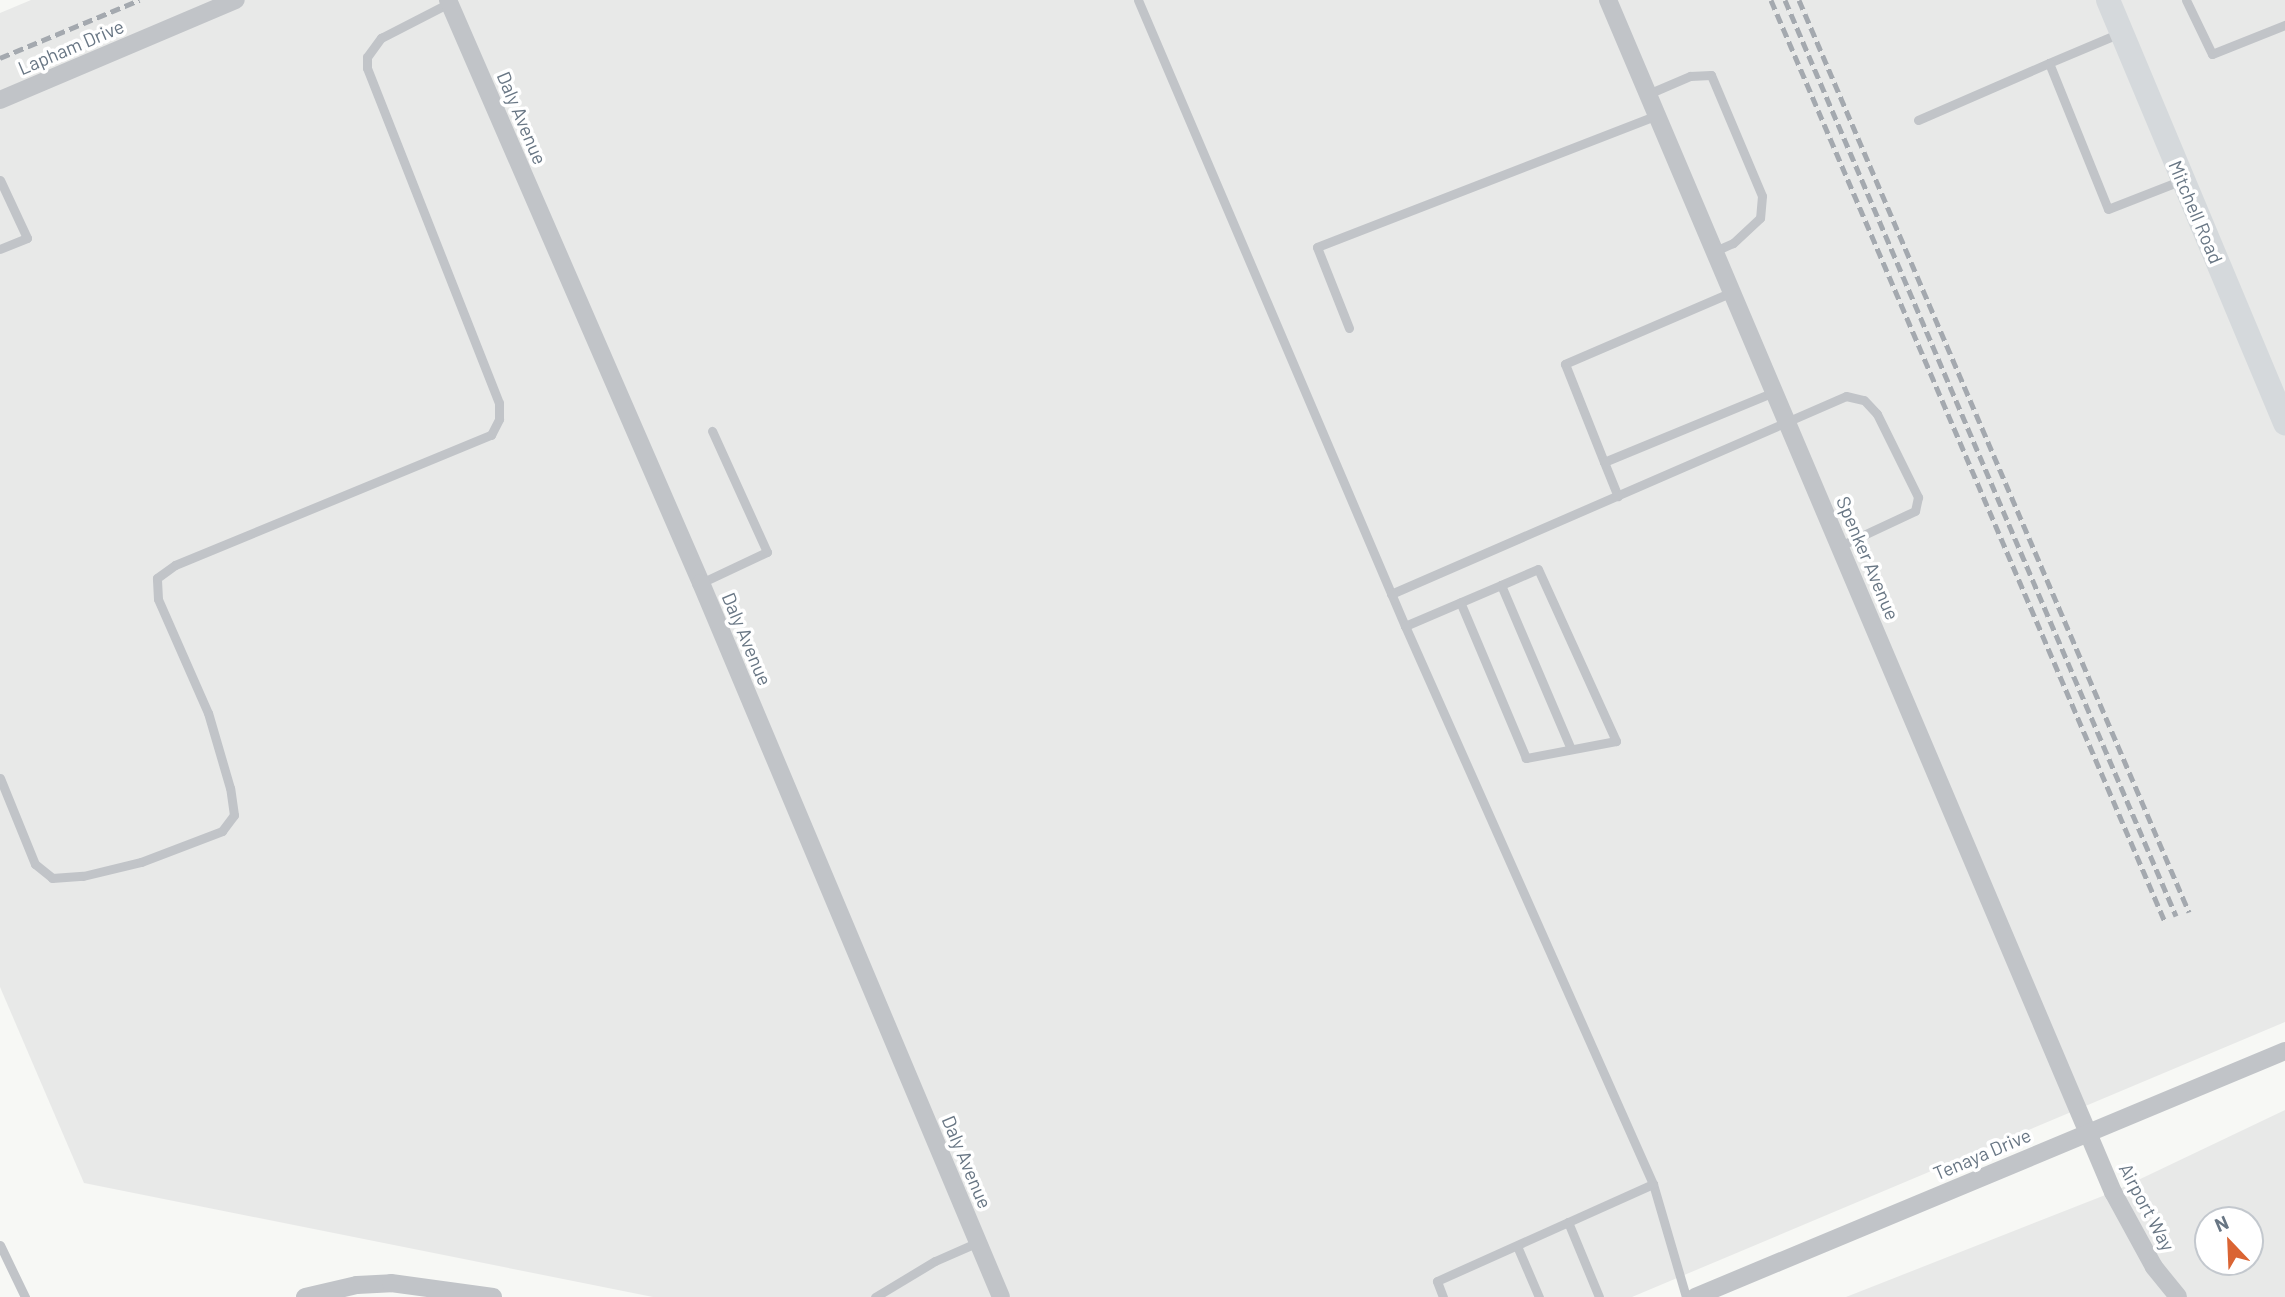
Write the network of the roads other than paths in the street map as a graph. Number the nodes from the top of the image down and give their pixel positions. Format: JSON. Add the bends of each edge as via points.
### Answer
{"nodes":[{"id":1,"x":236,"y":0,"type":"edge"},
{"id":2,"x":1138,"y":0,"type":"edge"},
{"id":3,"x":1608,"y":0,"type":"edge"},
{"id":4,"x":2108,"y":0,"type":"edge"},
{"id":5,"x":2186,"y":0,"type":"edge"},
{"id":6,"x":448,"y":1,"type":"edge"},
{"id":7,"x":2285,"y":25,"type":"edge"},
{"id":8,"x":2121,"y":33,"type":"junction"},
{"id":9,"x":2049,"y":63,"type":"junction"},
{"id":10,"x":1648,"y":94,"type":"junction"},
{"id":11,"x":0,"y":100,"type":"edge"},
{"id":12,"x":1657,"y":115,"type":"junction"},
{"id":13,"x":1919,"y":120,"type":"dead end"},
{"id":14,"x":0,"y":180,"type":"edge"},
{"id":15,"x":2183,"y":180,"type":"junction"},
{"id":16,"x":0,"y":250,"type":"edge"},
{"id":17,"x":1715,"y":251,"type":"junction"},
{"id":18,"x":1732,"y":292,"type":"junction"},
{"id":19,"x":1349,"y":328,"type":"dead end"},
{"id":20,"x":1774,"y":392,"type":"junction"},
{"id":21,"x":2283,"y":411,"type":"edge"},
{"id":22,"x":1787,"y":423,"type":"junction"},
{"id":23,"x":712,"y":431,"type":"dead end"},
{"id":24,"x":1604,"y":462,"type":"junction"},
{"id":25,"x":1618,"y":496,"type":"junction"},
{"id":26,"x":1840,"y":546,"type":"junction"},
{"id":27,"x":701,"y":583,"type":"junction"},
{"id":28,"x":1500,"y":584,"type":"junction"},
{"id":29,"x":1391,"y":593,"type":"junction"},
{"id":30,"x":1460,"y":602,"type":"junction"},
{"id":31,"x":1405,"y":626,"type":"junction"},
{"id":32,"x":1571,"y":749,"type":"junction"},
{"id":33,"x":0,"y":778,"type":"edge"},
{"id":34,"x":2285,"y":1052,"type":"edge"},
{"id":35,"x":2088,"y":1133,"type":"junction"},
{"id":36,"x":1653,"y":1184,"type":"junction"},
{"id":37,"x":1568,"y":1222,"type":"junction"},
{"id":38,"x":978,"y":1242,"type":"junction"},
{"id":39,"x":0,"y":1245,"type":"edge"},
{"id":40,"x":1517,"y":1246,"type":"junction"},
{"id":41,"x":25,"y":1297,"type":"edge"},
{"id":42,"x":305,"y":1297,"type":"edge"},
{"id":43,"x":493,"y":1297,"type":"edge"},
{"id":44,"x":875,"y":1297,"type":"edge"},
{"id":45,"x":1001,"y":1297,"type":"edge"},
{"id":46,"x":1443,"y":1297,"type":"edge"},
{"id":47,"x":1539,"y":1297,"type":"edge"},
{"id":48,"x":1599,"y":1297,"type":"edge"},
{"id":49,"x":1686,"y":1297,"type":"edge"},
{"id":50,"x":1695,"y":1297,"type":"edge"},
{"id":51,"x":2178,"y":1297,"type":"edge"}],
"edges":[{"from":1,"to":11,"type":"street","name":"Lapham Drive"},
{"from":2,"to":29,"type":"lane"},
{"from":3,"to":10,"type":"street","name":"Spenker Avenue"},
{"from":4,"to":8,"type":"main road","name":"Mitchell Road"},
{"from":5,"to":7,"type":"lane","via":[[2212,54]]},
{"from":6,"to":27,"type":"street","name":"Daly Avenue"},
{"from":6,"to":33,"type":"lane","via":[[381,38],[367,57],[367,68],[499,403],[499,419],[491,435],[175,565],[157,578],[158,599],[208,713],[230,788],[234,815],[222,831],[141,862],[83,876],[52,878],[35,864]]},
{"from":8,"to":9,"type":"lane"},
{"from":8,"to":15,"type":"main road","name":"Mitchell Road"},
{"from":9,"to":13,"type":"lane"},
{"from":9,"to":15,"type":"lane","via":[[2108,209]]},
{"from":10,"to":12,"type":"street","name":"Spenker Avenue"},
{"from":10,"to":17,"type":"lane","via":[[1690,76],[1710,75],[1757,184],[1762,196],[1760,218],[1733,243]]},
{"from":12,"to":17,"type":"street","name":"Spenker Avenue"},
{"from":12,"to":19,"type":"lane","via":[[1317,247]]},
{"from":14,"to":16,"type":"lane","via":[[27,238]]},
{"from":15,"to":21,"type":"main road","name":"Mitchell Road"},
{"from":17,"to":18,"type":"street","name":"Spenker Avenue"},
{"from":18,"to":20,"type":"street","name":"Spenker Avenue"},
{"from":18,"to":24,"type":"lane","via":[[1565,364]]},
{"from":20,"to":22,"type":"street","name":"Spenker Avenue"},
{"from":20,"to":24,"type":"lane"},
{"from":22,"to":25,"type":"lane"},
{"from":22,"to":26,"type":"street","name":"Spenker Avenue"},
{"from":22,"to":26,"type":"lane","via":[[1846,396],[1864,400],[1899,453],[1918,497],[1915,511]]},
{"from":23,"to":27,"type":"lane","via":[[767,552]]},
{"from":24,"to":25,"type":"lane"},
{"from":25,"to":29,"type":"lane"},
{"from":26,"to":35,"type":"street","name":"Spenker Avenue"},
{"from":27,"to":38,"type":"street","name":"Daly Avenue"},
{"from":28,"to":30,"type":"lane"},
{"from":28,"to":32,"type":"lane"},
{"from":28,"to":32,"type":"lane","via":[[1538,569],[1616,741]]},
{"from":29,"to":31,"type":"lane"},
{"from":30,"to":31,"type":"lane"},
{"from":30,"to":32,"type":"lane","via":[[1526,758]]},
{"from":31,"to":36,"type":"lane"},
{"from":34,"to":35,"type":"street","name":"Tenaya Drive"},
{"from":35,"to":50,"type":"street","name":"Tenaya Drive"},
{"from":35,"to":51,"type":"street","name":"Airport Way","via":[[2129,1224]]},
{"from":36,"to":37,"type":"lane"},
{"from":36,"to":49,"type":"lane"},
{"from":37,"to":40,"type":"lane"},
{"from":37,"to":48,"type":"lane"},
{"from":38,"to":44,"type":"lane","via":[[934,1261]]},
{"from":38,"to":45,"type":"street","name":"Daly Avenue"},
{"from":39,"to":41,"type":"lane"},
{"from":40,"to":46,"type":"lane","via":[[1437,1281]]},
{"from":40,"to":47,"type":"lane"},
{"from":42,"to":43,"type":"street","via":[[391,1283]]}]}
